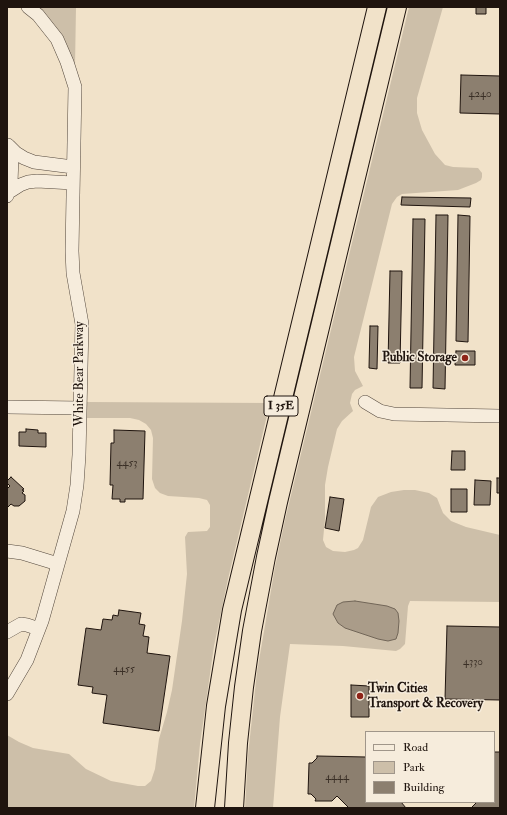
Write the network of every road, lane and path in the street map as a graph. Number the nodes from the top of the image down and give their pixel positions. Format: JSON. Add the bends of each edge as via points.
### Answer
{"nodes":[{"id":1,"x":28,"y":7,"type":"edge"},
{"id":2,"x":377,"y":7,"type":"edge"},
{"id":3,"x":397,"y":7,"type":"edge"},
{"id":4,"x":8,"y":144,"type":"edge"},
{"id":5,"x":73,"y":167,"type":"junction"},
{"id":6,"x":72,"y":182,"type":"junction"},
{"id":7,"x":8,"y":194,"type":"edge"},
{"id":8,"x":365,"y":402,"type":"dead end"},
{"id":9,"x":7,"y":407,"type":"edge"},
{"id":10,"x":80,"y":408,"type":"junction"},
{"id":11,"x":500,"y":416,"type":"edge"},
{"id":12,"x":7,"y":551,"type":"edge"},
{"id":13,"x":58,"y":564,"type":"junction"},
{"id":14,"x":39,"y":629,"type":"junction"},
{"id":15,"x":7,"y":632,"type":"edge"},
{"id":16,"x":7,"y":694,"type":"edge"},
{"id":17,"x":205,"y":808,"type":"edge"},
{"id":18,"x":234,"y":808,"type":"edge"}],
"edges":[{"from":1,"to":5,"type":"street","name":"White Bear Parkway","via":[[38,15],[57,39],[71,74],[75,91]]},
{"from":2,"to":17,"type":"highway","number":"I 35E","via":[[234,604],[216,706]]},
{"from":3,"to":18,"type":"highway","number":"I 35E","via":[[267,550],[246,674]]},
{"from":4,"to":5,"type":"street","via":[[16,153],[34,162]]},
{"from":4,"to":7,"type":"street","via":[[12,156]]},
{"from":5,"to":6,"type":"street","name":"White Bear Parkway"},
{"from":6,"to":7,"type":"street","via":[[28,182]]},
{"from":6,"to":10,"type":"street","name":"White Bear Parkway","via":[[73,273],[82,324]]},
{"from":8,"to":11,"type":"street","via":[[380,411],[393,414]]},
{"from":9,"to":10,"type":"street"},
{"from":10,"to":13,"type":"street","name":"White Bear Parkway","via":[[76,498]]},
{"from":12,"to":13,"type":"street"},
{"from":13,"to":14,"type":"street","name":"White Bear Parkway"},
{"from":14,"to":15,"type":"street","via":[[21,624]]},
{"from":14,"to":16,"type":"street","name":"White Bear Parkway","via":[[25,664]]}]}
